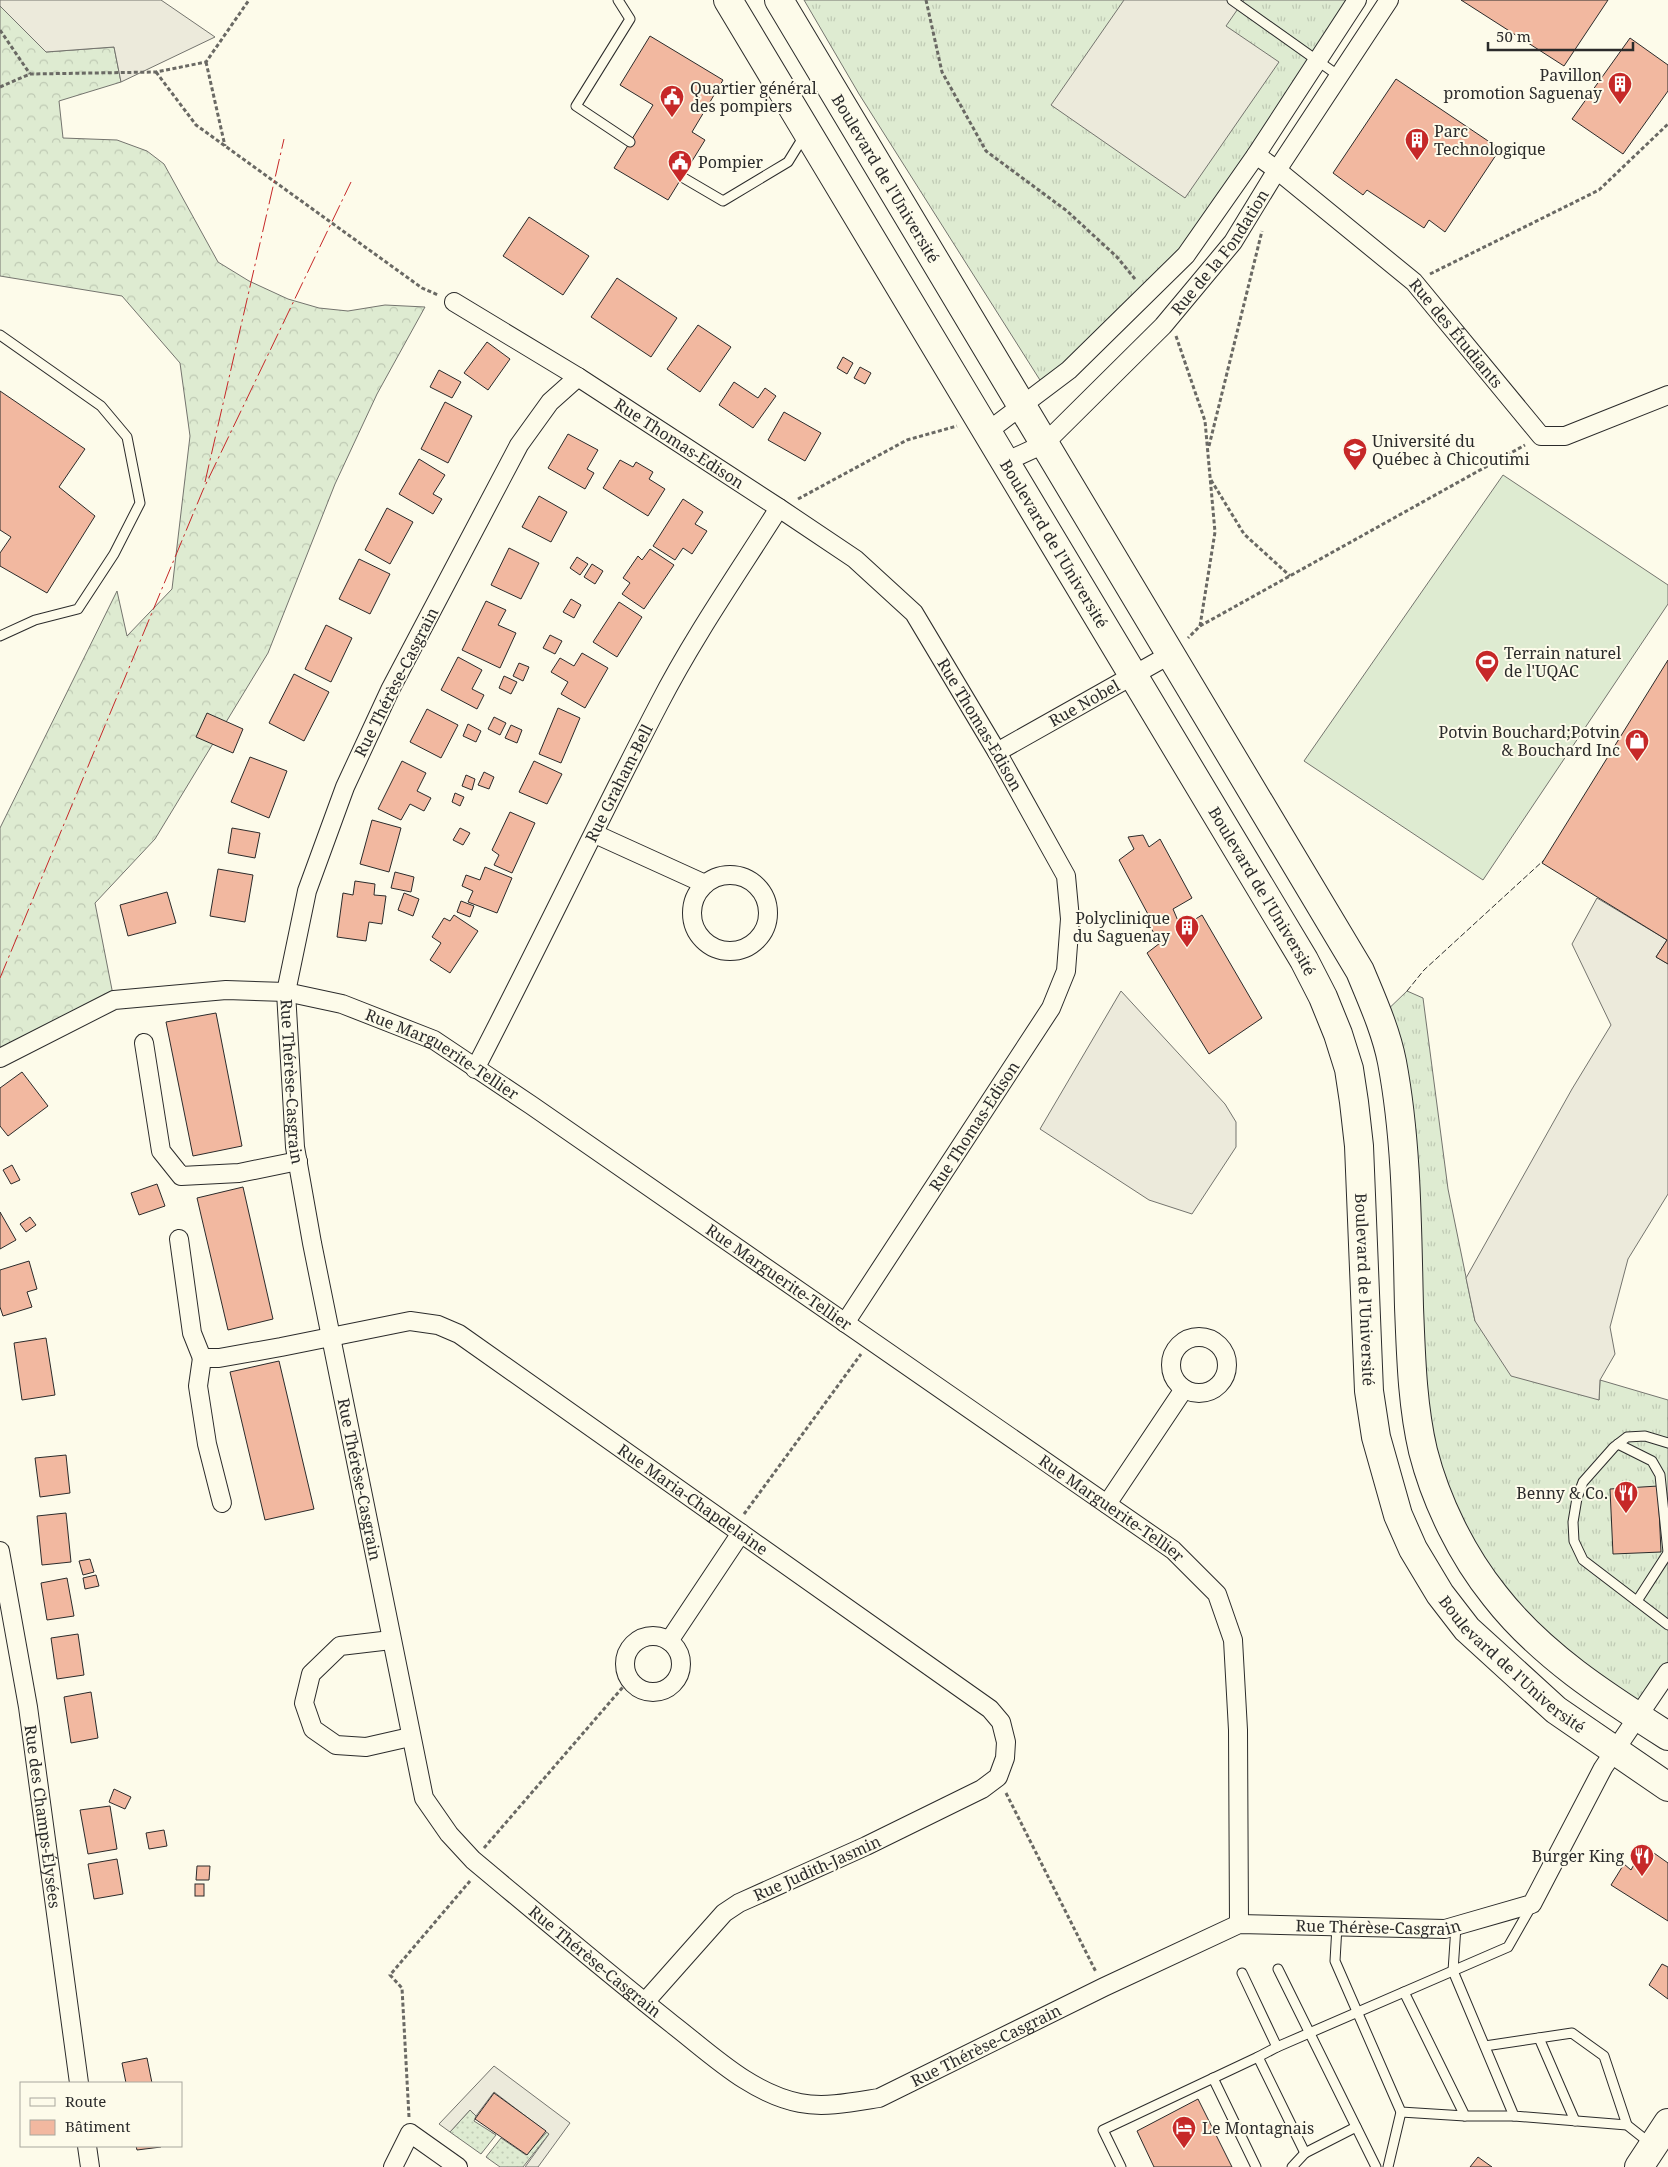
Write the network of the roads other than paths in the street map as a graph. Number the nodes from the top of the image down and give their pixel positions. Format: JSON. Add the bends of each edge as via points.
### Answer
{"nodes":[{"id":1,"x":618,"y":0,"type":"edge"},
{"id":2,"x":728,"y":0,"type":"edge"},
{"id":3,"x":779,"y":0,"type":"edge"},
{"id":4,"x":1232,"y":0,"type":"edge"},
{"id":5,"x":1357,"y":0,"type":"edge"},
{"id":6,"x":1389,"y":0,"type":"edge"},
{"id":7,"x":1317,"y":60,"type":"junction"},
{"id":8,"x":1339,"y":76,"type":"junction"},
{"id":9,"x":844,"y":108,"type":"junction"},
{"id":10,"x":807,"y":131,"type":"junction"},
{"id":11,"x":630,"y":142,"type":"dead end"},
{"id":12,"x":1256,"y":155,"type":"junction"},
{"id":13,"x":1277,"y":170,"type":"junction"},
{"id":14,"x":682,"y":177,"type":"dead end"},
{"id":15,"x":454,"y":302,"type":"road end"},
{"id":16,"x":0,"y":335,"type":"edge"},
{"id":17,"x":578,"y":377,"type":"junction"},
{"id":18,"x":1668,"y":395,"type":"edge"},
{"id":19,"x":1021,"y":405,"type":"junction"},
{"id":20,"x":984,"y":426,"type":"junction"},
{"id":21,"x":1044,"y":444,"type":"junction"},
{"id":22,"x":1005,"y":462,"type":"junction"},
{"id":23,"x":779,"y":508,"type":"junction"},
{"id":24,"x":0,"y":636,"type":"edge"},
{"id":25,"x":1171,"y":654,"type":"junction"},
{"id":26,"x":1134,"y":677,"type":"junction"},
{"id":27,"x":997,"y":752,"type":"junction"},
{"id":28,"x":595,"y":834,"type":"junction"},
{"id":29,"x":705,"y":884,"type":"junction"},
{"id":30,"x":286,"y":992,"type":"junction"},
{"id":31,"x":144,"y":1043,"type":"dead end"},
{"id":32,"x":0,"y":1058,"type":"edge"},
{"id":33,"x":476,"y":1069,"type":"junction"},
{"id":34,"x":298,"y":1161,"type":"junction"},
{"id":35,"x":179,"y":1239,"type":"dead end"},
{"id":36,"x":845,"y":1324,"type":"junction"},
{"id":37,"x":332,"y":1337,"type":"junction"},
{"id":38,"x":202,"y":1358,"type":"junction"},
{"id":39,"x":1184,"y":1389,"type":"dead end"},
{"id":40,"x":1668,"y":1443,"type":"edge"},
{"id":41,"x":1618,"y":1444,"type":"junction"},
{"id":42,"x":222,"y":1503,"type":"dead end"},
{"id":43,"x":1107,"y":1504,"type":"junction"},
{"id":44,"x":738,"y":1530,"type":"junction"},
{"id":45,"x":0,"y":1551,"type":"edge"},
{"id":46,"x":1668,"y":1553,"type":"edge"},
{"id":47,"x":1637,"y":1601,"type":"junction"},
{"id":48,"x":1668,"y":1625,"type":"edge"},
{"id":49,"x":391,"y":1640,"type":"junction"},
{"id":50,"x":669,"y":1641,"type":"junction"},
{"id":51,"x":1668,"y":1672,"type":"edge"},
{"id":52,"x":1638,"y":1718,"type":"junction"},
{"id":53,"x":410,"y":1736,"type":"junction"},
{"id":54,"x":1668,"y":1736,"type":"edge"},
{"id":55,"x":1614,"y":1750,"type":"junction"},
{"id":56,"x":998,"y":1776,"type":"joint"},
{"id":57,"x":1668,"y":1787,"type":"edge"},
{"id":58,"x":1532,"y":1904,"type":"junction"},
{"id":59,"x":1238,"y":1924,"type":"junction"},
{"id":60,"x":1337,"y":1926,"type":"junction"},
{"id":61,"x":1456,"y":1926,"type":"junction"},
{"id":62,"x":1278,"y":1969,"type":"dead end"},
{"id":63,"x":1453,"y":1971,"type":"junction"},
{"id":64,"x":1242,"y":1973,"type":"dead end"},
{"id":65,"x":1404,"y":1992,"type":"junction"},
{"id":66,"x":645,"y":2002,"type":"junction"},
{"id":67,"x":1358,"y":2012,"type":"junction"},
{"id":68,"x":1310,"y":2033,"type":"junction"},
{"id":69,"x":1540,"y":2038,"type":"junction"},
{"id":70,"x":1485,"y":2046,"type":"junction"},
{"id":71,"x":1277,"y":2047,"type":"junction"},
{"id":72,"x":1258,"y":2057,"type":"junction"},
{"id":73,"x":1213,"y":2078,"type":"junction"},
{"id":74,"x":79,"y":2082,"type":"edge"},
{"id":75,"x":1402,"y":2112,"type":"junction"},
{"id":76,"x":1465,"y":2116,"type":"junction"},
{"id":77,"x":1514,"y":2116,"type":"junction"},
{"id":78,"x":1575,"y":2121,"type":"junction"},
{"id":79,"x":1668,"y":2123,"type":"edge"},
{"id":80,"x":1627,"y":2125,"type":"junction"},
{"id":81,"x":1356,"y":2127,"type":"junction"},
{"id":82,"x":87,"y":2147,"type":"edge"},
{"id":83,"x":1305,"y":2154,"type":"junction"},
{"id":84,"x":1646,"y":2156,"type":"edge"},
{"id":85,"x":90,"y":2167,"type":"edge"},
{"id":86,"x":393,"y":2167,"type":"edge"},
{"id":87,"x":458,"y":2167,"type":"edge"},
{"id":88,"x":1121,"y":2167,"type":"edge"},
{"id":89,"x":1256,"y":2167,"type":"edge"},
{"id":90,"x":1292,"y":2167,"type":"edge"},
{"id":91,"x":1376,"y":2167,"type":"edge"},
{"id":92,"x":1388,"y":2167,"type":"edge"}],
"edges":[{"from":1,"to":11,"type":"lane","via":[[630,19],[576,106]]},
{"from":2,"to":10,"type":"main road","name":"Boulevard de l'Université"},
{"from":3,"to":9,"type":"main road","name":"Boulevard de l'Université"},
{"from":4,"to":7,"type":"lane"},
{"from":5,"to":7,"type":"street","name":"Rue de la Fondation"},
{"from":6,"to":8,"type":"street","name":"Rue de la Fondation"},
{"from":7,"to":8,"type":"lane"},
{"from":7,"to":12,"type":"street","name":"Rue de la Fondation"},
{"from":8,"to":13,"type":"street","name":"Rue de la Fondation"},
{"from":9,"to":10,"type":"main road"},
{"from":9,"to":19,"type":"main road","name":"Boulevard de l'Université"},
{"from":10,"to":14,"type":"lane","via":[[788,162],[723,201]]},
{"from":10,"to":20,"type":"main road","name":"Boulevard de l'Université"},
{"from":12,"to":13,"type":"street","name":"Rue des Étudiants"},
{"from":12,"to":19,"type":"street","name":"Rue de la Fondation","via":[[1186,255],[1069,370]]},
{"from":13,"to":18,"type":"street","name":"Rue des Étudiants","via":[[1414,282],[1541,436],[1565,436]]},
{"from":13,"to":21,"type":"street","name":"Rue de la Fondation","via":[[1233,242],[1170,318]]},
{"from":15,"to":17,"type":"street","name":"Rue Thomas-Edison"},
{"from":16,"to":24,"type":"lane","via":[[101,406],[127,438],[140,503],[114,554],[78,609],[35,620]]},
{"from":17,"to":23,"type":"street","name":"Rue Thomas-Edison"},
{"from":17,"to":30,"type":"street","name":"Rue Thérèse-Casgrain","via":[[550,402],[520,444],[390,690],[345,787],[306,891]]},
{"from":19,"to":20,"type":"street","name":"Rue de la Fondation"},
{"from":19,"to":21,"type":"main road","name":"Boulevard de l'Université"},
{"from":20,"to":22,"type":"main road","name":"Boulevard de l'Université"},
{"from":21,"to":22,"type":"street","name":"Rue de la Fondation"},
{"from":21,"to":25,"type":"main road","name":"Boulevard de l'Université"},
{"from":22,"to":26,"type":"main road","name":"Boulevard de l'Université"},
{"from":23,"to":27,"type":"street","name":"Rue Thomas-Edison","via":[[855,559],[914,613]]},
{"from":23,"to":28,"type":"street","name":"Rue Graham-Bell","via":[[664,695]]},
{"from":25,"to":26,"type":"street","name":"Rue Nobel"},
{"from":25,"to":52,"type":"main road","name":"Boulevard de l'Université","via":[[1360,971],[1379,1018],[1392,1059],[1402,1144],[1416,1413],[1426,1461],[1450,1523],[1469,1559],[1495,1596],[1538,1643]]},
{"from":26,"to":27,"type":"street","name":"Rue Nobel"},
{"from":26,"to":55,"type":"main road","name":"Boulevard de l'Université","via":[[1304,960],[1338,1034],[1349,1069],[1359,1146],[1370,1391],[1376,1437],[1398,1515],[1440,1594],[1467,1628],[1556,1710]]},
{"from":27,"to":36,"type":"street","name":"Rue Thomas-Edison","via":[[1066,876],[1070,919],[1066,971],[1051,1008]]},
{"from":28,"to":29,"type":"street"},
{"from":28,"to":33,"type":"street","name":"Rue Graham-Bell"},
{"from":29,"to":29,"type":"street","via":[[729,875],[754,883],[762,892],[768,910],[765,930],[758,939],[748,947],[736,950],[724,950],[703,939],[696,929],[693,911]]},
{"from":30,"to":32,"type":"street","name":"Rue Marguerite-Tellier","via":[[226,990],[114,1000]]},
{"from":30,"to":33,"type":"street","name":"Rue Marguerite-Tellier","via":[[342,1004],[434,1040]]},
{"from":30,"to":34,"type":"street","name":"Rue Thérèse-Casgrain"},
{"from":31,"to":34,"type":"street","via":[[162,1151],[181,1176],[239,1173]]},
{"from":33,"to":36,"type":"street","name":"Rue Marguerite-Tellier"},
{"from":34,"to":37,"type":"street","name":"Rue Thérèse-Casgrain"},
{"from":35,"to":38,"type":"street","via":[[192,1332]]},
{"from":36,"to":43,"type":"street","name":"Rue Marguerite-Tellier"},
{"from":37,"to":38,"type":"street","name":"Rue Maria-Chapdelaine","via":[[219,1358]]},
{"from":37,"to":44,"type":"street","name":"Rue Maria-Chapdelaine","via":[[410,1321],[438,1325],[459,1334]]},
{"from":37,"to":49,"type":"street","name":"Rue Thérèse-Casgrain"},
{"from":38,"to":42,"type":"street","via":[[198,1386],[207,1444]]},
{"from":39,"to":43,"type":"street"},
{"from":40,"to":41,"type":"lane","via":[[1645,1436],[1628,1437]]},
{"from":41,"to":46,"type":"lane","via":[[1656,1464]]},
{"from":41,"to":47,"type":"lane","via":[[1583,1482],[1573,1522],[1574,1542],[1583,1560]]},
{"from":43,"to":59,"type":"street","name":"Rue Marguerite-Tellier","via":[[1173,1550],[1217,1594],[1233,1640],[1238,1730]]},
{"from":44,"to":50,"type":"street"},
{"from":44,"to":56,"type":"street","name":"Rue Maria-Chapdelaine","via":[[990,1709],[1001,1722],[1006,1742],[1005,1758]]},
{"from":45,"to":74,"type":"street","name":"Rue des Champs-Élysées","via":[[28,1706]]},
{"from":46,"to":47,"type":"lane"},
{"from":47,"to":48,"type":"lane"},
{"from":49,"to":53,"type":"street","name":"Rue Thérèse-Casgrain"},
{"from":49,"to":53,"type":"street","via":[[340,1646],[311,1674],[304,1703],[313,1729],[336,1745],[366,1747]]},
{"from":50,"to":50,"type":"street","via":[[681,1664],[675,1681],[661,1691],[643,1691],[629,1680],[625,1671],[627,1652],[641,1638],[651,1636]]},
{"from":51,"to":52,"type":"street"},
{"from":52,"to":54,"type":"main road","name":"Boulevard de l'Université"},
{"from":52,"to":55,"type":"street"},
{"from":53,"to":66,"type":"street","name":"Rue Thérèse-Casgrain","via":[[424,1798],[449,1834],[477,1864]]},
{"from":55,"to":57,"type":"main road","name":"Boulevard de l'Université"},
{"from":55,"to":58,"type":"street"},
{"from":56,"to":66,"type":"street","name":"Rue Judith-Jasmin","via":[[982,1789],[866,1846],[739,1903],[724,1913]]},
{"from":58,"to":61,"type":"street","name":"Rue Thérèse-Casgrain"},
{"from":58,"to":63,"type":"lane","via":[[1508,1947]]},
{"from":59,"to":60,"type":"street","name":"Rue Thérèse-Casgrain"},
{"from":59,"to":66,"type":"street","name":"Rue Thérèse-Casgrain","via":[[879,2098],[800,2103],[748,2083]]},
{"from":60,"to":61,"type":"street","name":"Rue Thérèse-Casgrain","via":[[1445,1929]]},
{"from":60,"to":67,"type":"lane","via":[[1335,1961]]},
{"from":61,"to":63,"type":"lane"},
{"from":62,"to":68,"type":"lane"},
{"from":63,"to":65,"type":"lane"},
{"from":63,"to":70,"type":"lane"},
{"from":64,"to":71,"type":"lane"},
{"from":65,"to":67,"type":"lane"},
{"from":65,"to":76,"type":"lane"},
{"from":67,"to":68,"type":"lane"},
{"from":67,"to":75,"type":"lane"},
{"from":68,"to":71,"type":"lane"},
{"from":68,"to":81,"type":"lane"},
{"from":69,"to":70,"type":"lane"},
{"from":69,"to":78,"type":"lane"},
{"from":69,"to":80,"type":"lane","via":[[1572,2033],[1604,2056]]},
{"from":70,"to":77,"type":"lane"},
{"from":71,"to":72,"type":"lane"},
{"from":72,"to":73,"type":"lane"},
{"from":72,"to":83,"type":"lane"},
{"from":73,"to":88,"type":"lane","via":[[1103,2130]]},
{"from":73,"to":89,"type":"lane"},
{"from":75,"to":76,"type":"lane"},
{"from":75,"to":92,"type":"lane"},
{"from":76,"to":77,"type":"lane"},
{"from":77,"to":78,"type":"lane"},
{"from":78,"to":80,"type":"lane"},
{"from":79,"to":84,"type":"main road"},
{"from":80,"to":84,"type":"lane"},
{"from":81,"to":83,"type":"lane"},
{"from":81,"to":91,"type":"lane"},
{"from":82,"to":85,"type":"street"},
{"from":83,"to":90,"type":"lane"},
{"from":86,"to":87,"type":"street","via":[[410,2133]]}]}
